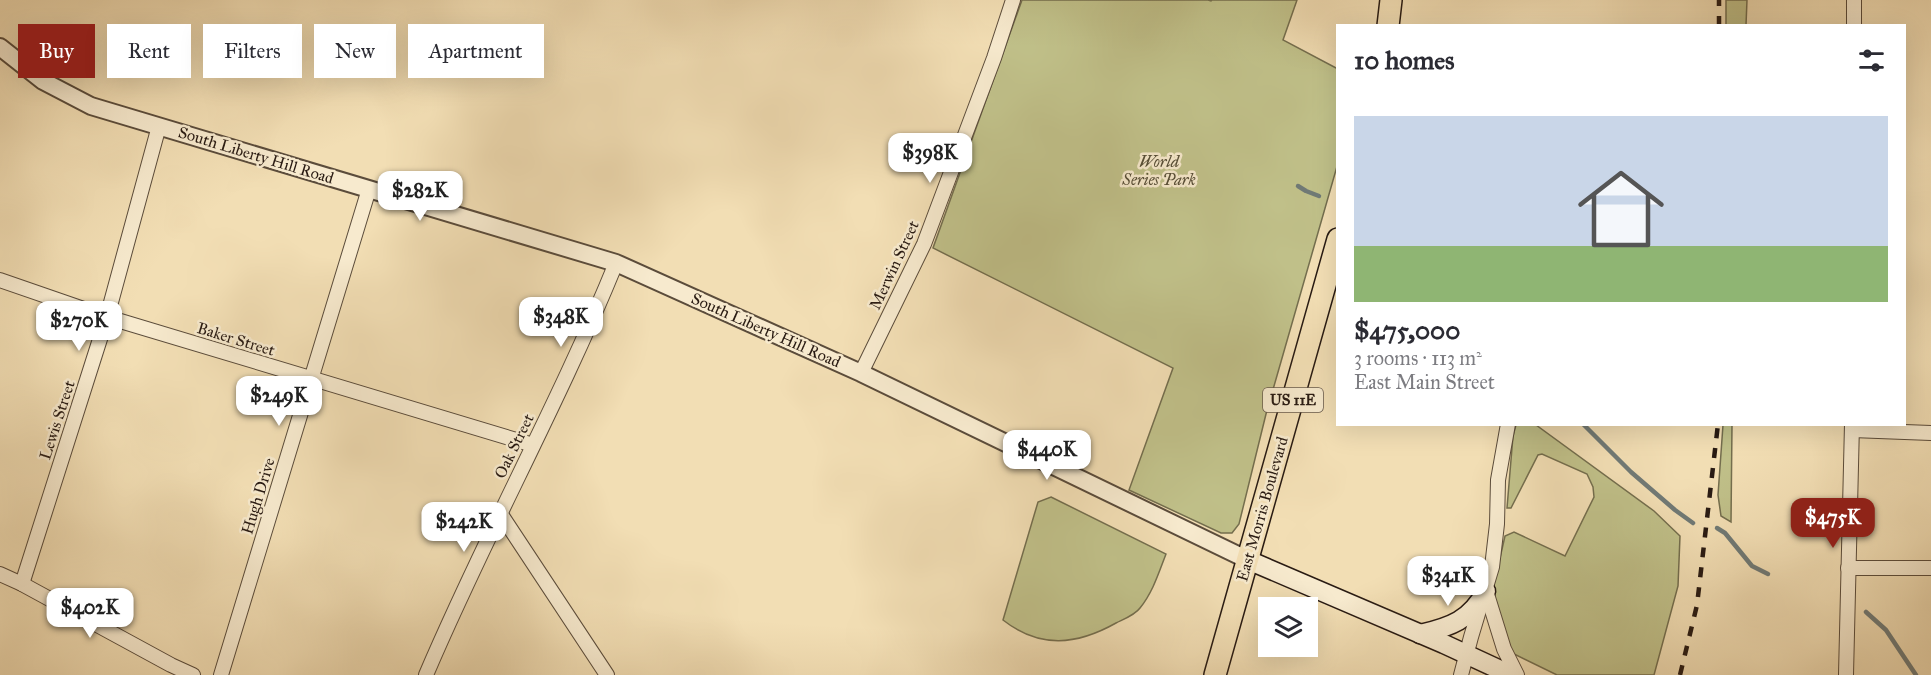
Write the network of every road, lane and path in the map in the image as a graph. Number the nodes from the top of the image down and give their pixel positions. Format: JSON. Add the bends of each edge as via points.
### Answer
{"nodes":[{"id":1,"x":1013,"y":0,"type":"edge"},
{"id":2,"x":1391,"y":0,"type":"edge"},
{"id":3,"x":1854,"y":0,"type":"edge"},
{"id":4,"x":1388,"y":24,"type":"edge"},
{"id":5,"x":1854,"y":24,"type":"edge"},
{"id":6,"x":0,"y":47,"type":"edge"},
{"id":7,"x":159,"y":126,"type":"junction"},
{"id":8,"x":369,"y":189,"type":"junction"},
{"id":9,"x":1336,"y":246,"type":"edge"},
{"id":10,"x":616,"y":263,"type":"junction"},
{"id":11,"x":0,"y":280,"type":"edge"},
{"id":12,"x":107,"y":317,"type":"junction"},
{"id":13,"x":861,"y":373,"type":"junction"},
{"id":14,"x":310,"y":379,"type":"junction"},
{"id":15,"x":1508,"y":426,"type":"edge"},
{"id":16,"x":1852,"y":427,"type":"edge"},
{"id":17,"x":1931,"y":433,"type":"edge"},
{"id":18,"x":533,"y":445,"type":"junction"},
{"id":19,"x":500,"y":513,"type":"junction"},
{"id":20,"x":1248,"y":561,"type":"junction"},
{"id":21,"x":1848,"y":568,"type":"junction"},
{"id":22,"x":1931,"y":568,"type":"edge"},
{"id":23,"x":0,"y":574,"type":"edge"},
{"id":24,"x":22,"y":584,"type":"junction"},
{"id":25,"x":1486,"y":591,"type":"junction"},
{"id":26,"x":1420,"y":634,"type":"junction"},
{"id":27,"x":1466,"y":654,"type":"junction"},
{"id":28,"x":168,"y":670,"type":"edge"},
{"id":29,"x":194,"y":675,"type":"edge"},
{"id":30,"x":221,"y":675,"type":"edge"},
{"id":31,"x":426,"y":675,"type":"edge"},
{"id":32,"x":607,"y":675,"type":"edge"},
{"id":33,"x":1215,"y":675,"type":"edge"},
{"id":34,"x":1461,"y":675,"type":"edge"},
{"id":35,"x":1511,"y":675,"type":"edge"},
{"id":36,"x":1517,"y":675,"type":"edge"},
{"id":37,"x":1846,"y":675,"type":"edge"}],
"edges":[{"from":1,"to":13,"type":"street","name":"Merwin Street","via":[[924,244]]},
{"from":2,"to":4,"type":"main road"},
{"from":3,"to":5,"type":"street"},
{"from":6,"to":7,"type":"street","name":"South Liberty Hill Road","via":[[43,81],[91,106]]},
{"from":7,"to":8,"type":"street","name":"South Liberty Hill Road"},
{"from":7,"to":12,"type":"street","name":"Lewis Street"},
{"from":8,"to":10,"type":"street","name":"South Liberty Hill Road"},
{"from":8,"to":14,"type":"street","name":"Hugh Drive"},
{"from":9,"to":20,"type":"main road","name":"East Morris Boulevard","number":"US 11E"},
{"from":10,"to":13,"type":"street","name":"South Liberty Hill Road"},
{"from":10,"to":18,"type":"street","name":"Oak Street"},
{"from":11,"to":12,"type":"street","name":"Baker Street"},
{"from":12,"to":14,"type":"street","name":"Baker Street"},
{"from":12,"to":24,"type":"street","name":"Lewis Street"},
{"from":13,"to":20,"type":"street","name":"South Liberty Hill Road"},
{"from":14,"to":18,"type":"street","name":"Baker Street"},
{"from":14,"to":30,"type":"street","name":"Hugh Drive"},
{"from":15,"to":25,"type":"street"},
{"from":16,"to":17,"type":"street"},
{"from":16,"to":21,"type":"street"},
{"from":18,"to":19,"type":"street","name":"Oak Street"},
{"from":19,"to":31,"type":"street","name":"Oak Street"},
{"from":19,"to":32,"type":"street"},
{"from":20,"to":26,"type":"main road","name":"South Liberty Hill Road"},
{"from":20,"to":33,"type":"main road","name":"East Morris Boulevard","number":"US 11E"},
{"from":21,"to":22,"type":"street"},
{"from":21,"to":37,"type":"street"},
{"from":23,"to":24,"type":"street"},
{"from":24,"to":28,"type":"street"},
{"from":25,"to":26,"type":"main road","via":[[1467,616],[1446,628]]},
{"from":25,"to":27,"type":"street"},
{"from":25,"to":36,"type":"street","via":[[1504,649]]},
{"from":26,"to":27,"type":"main road","name":"South Liberty Hill Road"},
{"from":27,"to":34,"type":"street"},
{"from":27,"to":35,"type":"main road","name":"South Liberty Hill Road"},
{"from":28,"to":29,"type":"street"}]}
